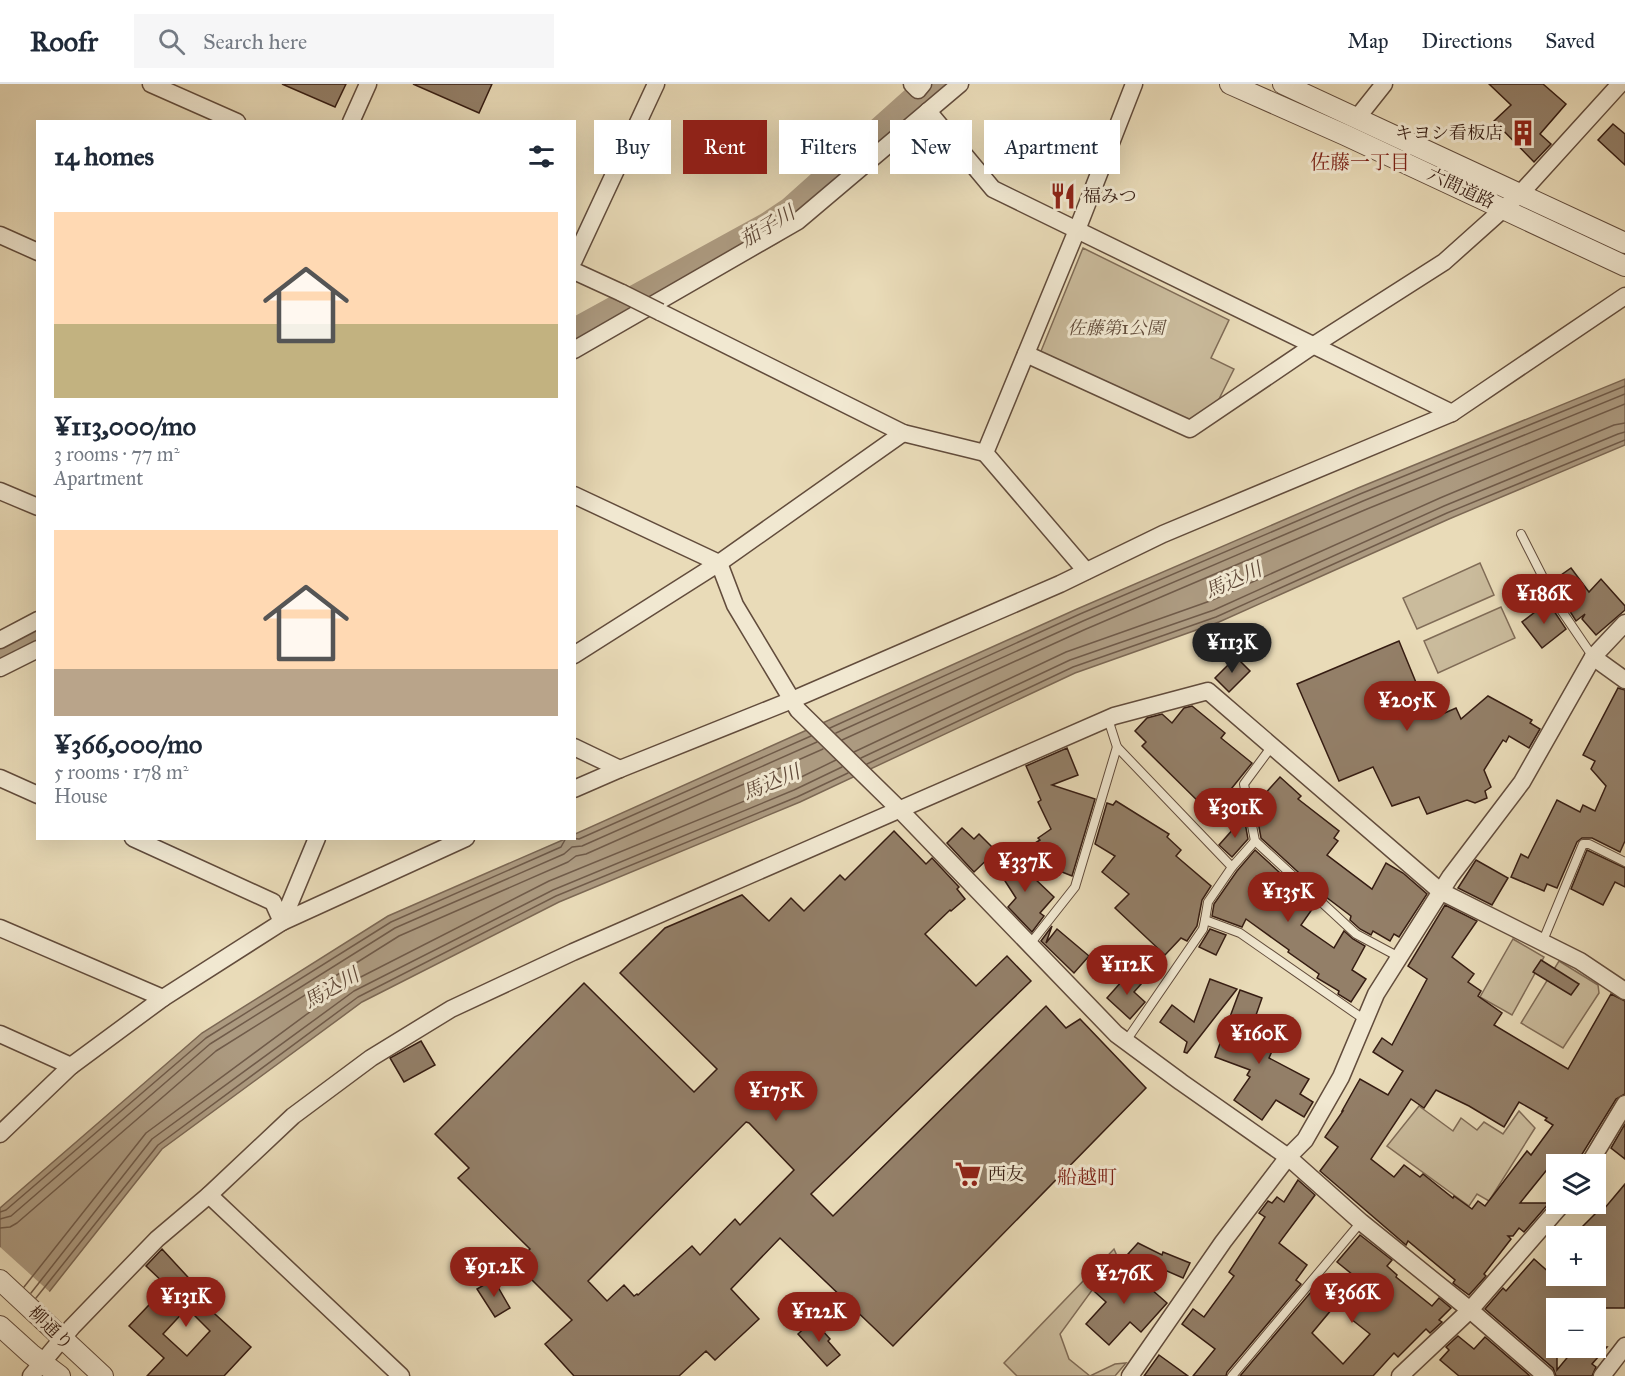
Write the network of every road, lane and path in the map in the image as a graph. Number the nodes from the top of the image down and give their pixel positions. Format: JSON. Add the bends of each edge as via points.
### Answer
{"nodes":[{"id":1,"x":368,"y":84,"type":"edge"},
{"id":2,"x":656,"y":84,"type":"edge"},
{"id":3,"x":912,"y":84,"type":"edge"},
{"id":4,"x":923,"y":84,"type":"edge"},
{"id":5,"x":960,"y":84,"type":"edge"},
{"id":6,"x":1134,"y":84,"type":"edge"},
{"id":7,"x":1230,"y":84,"type":"edge"},
{"id":8,"x":1283,"y":84,"type":"edge"},
{"id":9,"x":1384,"y":84,"type":"edge"},
{"id":10,"x":1620,"y":84,"type":"edge"},
{"id":11,"x":155,"y":85,"type":"edge"},
{"id":12,"x":928,"y":111,"type":"junction"},
{"id":13,"x":1357,"y":118,"type":"junction"},
{"id":14,"x":233,"y":120,"type":"edge"},
{"id":15,"x":352,"y":120,"type":"edge"},
{"id":16,"x":1520,"y":194,"type":"junction"},
{"id":17,"x":1504,"y":208,"type":"junction"},
{"id":18,"x":1077,"y":230,"type":"junction"},
{"id":19,"x":0,"y":236,"type":"edge"},
{"id":20,"x":1625,"y":243,"type":"edge"},
{"id":21,"x":36,"y":251,"type":"edge"},
{"id":22,"x":576,"y":256,"type":"edge"},
{"id":23,"x":1625,"y":266,"type":"edge"},
{"id":24,"x":576,"y":272,"type":"edge"},
{"id":25,"x":1625,"y":296,"type":"edge"},
{"id":26,"x":1314,"y":345,"type":"junction"},
{"id":27,"x":576,"y":349,"type":"edge"},
{"id":28,"x":1026,"y":354,"type":"junction"},
{"id":29,"x":1452,"y":413,"type":"junction"},
{"id":30,"x":903,"y":433,"type":"junction"},
{"id":31,"x":985,"y":453,"type":"junction"},
{"id":32,"x":0,"y":491,"type":"edge"},
{"id":33,"x":576,"y":496,"type":"edge"},
{"id":34,"x":36,"y":506,"type":"edge"},
{"id":35,"x":1521,"y":534,"type":"dead end"},
{"id":36,"x":719,"y":563,"type":"junction"},
{"id":37,"x":1086,"y":571,"type":"junction"},
{"id":38,"x":36,"y":621,"type":"edge"},
{"id":39,"x":1625,"y":623,"type":"edge"},
{"id":40,"x":0,"y":640,"type":"edge"},
{"id":41,"x":36,"y":651,"type":"edge"},
{"id":42,"x":576,"y":654,"type":"edge"},
{"id":43,"x":1593,"y":657,"type":"junction"},
{"id":44,"x":0,"y":668,"type":"edge"},
{"id":45,"x":1625,"y":680,"type":"edge"},
{"id":46,"x":795,"y":705,"type":"junction"},
{"id":47,"x":1108,"y":719,"type":"junction"},
{"id":48,"x":1272,"y":746,"type":"junction"},
{"id":49,"x":1117,"y":747,"type":"junction"},
{"id":50,"x":576,"y":748,"type":"edge"},
{"id":51,"x":620,"y":769,"type":"junction"},
{"id":52,"x":0,"y":778,"type":"edge"},
{"id":53,"x":576,"y":788,"type":"edge"},
{"id":54,"x":36,"y":794,"type":"edge"},
{"id":55,"x":895,"y":805,"type":"junction"},
{"id":56,"x":137,"y":840,"type":"edge"},
{"id":57,"x":316,"y":840,"type":"edge"},
{"id":58,"x":462,"y":840,"type":"edge"},
{"id":59,"x":1255,"y":841,"type":"junction"},
{"id":60,"x":1625,"y":862,"type":"edge"},
{"id":61,"x":1232,"y":867,"type":"junction"},
{"id":62,"x":1440,"y":891,"type":"junction"},
{"id":63,"x":1205,"y":920,"type":"junction"},
{"id":64,"x":282,"y":922,"type":"junction"},
{"id":65,"x":0,"y":928,"type":"edge"},
{"id":66,"x":1542,"y":943,"type":"junction"},
{"id":67,"x":1030,"y":944,"type":"junction"},
{"id":68,"x":1399,"y":957,"type":"junction"},
{"id":69,"x":1625,"y":991,"type":"edge"},
{"id":70,"x":164,"y":998,"type":"junction"},
{"id":71,"x":1365,"y":1020,"type":"junction"},
{"id":72,"x":0,"y":1034,"type":"edge"},
{"id":73,"x":1126,"y":1041,"type":"junction"},
{"id":74,"x":70,"y":1066,"type":"junction"},
{"id":75,"x":1625,"y":1104,"type":"edge"},
{"id":76,"x":0,"y":1134,"type":"edge"},
{"id":77,"x":1595,"y":1154,"type":"edge"},
{"id":78,"x":1288,"y":1157,"type":"junction"},
{"id":79,"x":209,"y":1195,"type":"junction"},
{"id":80,"x":1553,"y":1214,"type":"edge"},
{"id":81,"x":1361,"y":1222,"type":"junction"},
{"id":82,"x":0,"y":1280,"type":"edge"},
{"id":83,"x":1470,"y":1310,"type":"junction"},
{"id":84,"x":0,"y":1326,"type":"edge"},
{"id":85,"x":62,"y":1338,"type":"junction"},
{"id":86,"x":1625,"y":1346,"type":"edge"},
{"id":87,"x":34,"y":1364,"type":"edge"},
{"id":88,"x":1133,"y":1375,"type":"edge"},
{"id":89,"x":60,"y":1376,"type":"edge"},
{"id":90,"x":103,"y":1376,"type":"edge"},
{"id":91,"x":400,"y":1376,"type":"edge"},
{"id":92,"x":1232,"y":1376,"type":"edge"},
{"id":93,"x":1400,"y":1376,"type":"edge"},
{"id":94,"x":1546,"y":1376,"type":"edge"},
{"id":95,"x":1602,"y":1376,"type":"edge"}],
"edges":[{"from":1,"to":15,"type":"street"},
{"from":2,"to":22,"type":"street"},
{"from":3,"to":4,"type":"street","via":[[918,90]]},
{"from":5,"to":12,"type":"street"},
{"from":6,"to":18,"type":"street"},
{"from":7,"to":17,"type":"street","name":"六間道路"},
{"from":8,"to":13,"type":"street","name":"六間道路"},
{"from":9,"to":13,"type":"street"},
{"from":10,"to":16,"type":"street"},
{"from":11,"to":14,"type":"street"},
{"from":12,"to":18,"type":"street","via":[[993,189]]},
{"from":12,"to":27,"type":"street","via":[[798,221]]},
{"from":13,"to":16,"type":"street","name":"六間道路"},
{"from":16,"to":17,"type":"street"},
{"from":16,"to":20,"type":"street","name":"六間道路"},
{"from":17,"to":23,"type":"street","name":"六間道路"},
{"from":17,"to":26,"type":"street","via":[[1444,262]]},
{"from":18,"to":26,"type":"street"},
{"from":18,"to":28,"type":"street"},
{"from":19,"to":21,"type":"street"},
{"from":24,"to":30,"type":"street","bridge":true},
{"from":25,"to":29,"type":"street"},
{"from":26,"to":28,"type":"street","via":[[1190,429]]},
{"from":26,"to":29,"type":"street"},
{"from":28,"to":31,"type":"street"},
{"from":29,"to":37,"type":"street","via":[[1163,534]]},
{"from":30,"to":31,"type":"street"},
{"from":30,"to":36,"type":"street"},
{"from":31,"to":37,"type":"street"},
{"from":32,"to":34,"type":"street"},
{"from":33,"to":36,"type":"street"},
{"from":35,"to":43,"type":"lane","via":[[1554,601]]},
{"from":36,"to":42,"type":"street"},
{"from":36,"to":46,"type":"street","via":[[735,605]]},
{"from":37,"to":46,"type":"street"},
{"from":38,"to":40,"type":"street"},
{"from":39,"to":43,"type":"street"},
{"from":41,"to":44,"type":"street"},
{"from":43,"to":45,"type":"street"},
{"from":43,"to":62,"type":"street","via":[[1522,782]]},
{"from":46,"to":51,"type":"street"},
{"from":46,"to":55,"type":"street"},
{"from":47,"to":48,"type":"street","via":[[1208,691]]},
{"from":47,"to":49,"type":"lane"},
{"from":47,"to":55,"type":"street"},
{"from":48,"to":59,"type":"lane","via":[[1244,784]]},
{"from":48,"to":62,"type":"street"},
{"from":49,"to":61,"type":"lane"},
{"from":49,"to":67,"type":"lane","via":[[1074,887]]},
{"from":50,"to":51,"type":"street"},
{"from":51,"to":53,"type":"street"},
{"from":52,"to":54,"type":"street"},
{"from":55,"to":67,"type":"street"},
{"from":55,"to":79,"type":"street","via":[[451,1009],[371,1058],[293,1116]]},
{"from":56,"to":64,"type":"street","via":[[273,902]]},
{"from":57,"to":64,"type":"street"},
{"from":58,"to":64,"type":"street"},
{"from":59,"to":61,"type":"lane"},
{"from":59,"to":68,"type":"lane","via":[[1356,934]]},
{"from":60,"to":66,"type":"lane","via":[[1583,844]]},
{"from":61,"to":63,"type":"lane","via":[[1208,902]]},
{"from":62,"to":66,"type":"street"},
{"from":62,"to":68,"type":"street"},
{"from":63,"to":71,"type":"lane","via":[[1240,933]]},
{"from":63,"to":73,"type":"lane","via":[[1203,929]]},
{"from":64,"to":70,"type":"street"},
{"from":65,"to":70,"type":"street"},
{"from":66,"to":69,"type":"street"},
{"from":67,"to":73,"type":"street"},
{"from":68,"to":71,"type":"street"},
{"from":70,"to":74,"type":"street"},
{"from":71,"to":78,"type":"street","via":[[1341,1077],[1305,1140]]},
{"from":72,"to":74,"type":"street"},
{"from":73,"to":78,"type":"street"},
{"from":74,"to":76,"type":"street"},
{"from":75,"to":77,"type":"street"},
{"from":78,"to":81,"type":"street"},
{"from":78,"to":88,"type":"street","via":[[1223,1242]]},
{"from":79,"to":85,"type":"street","via":[[157,1239]]},
{"from":79,"to":91,"type":"street"},
{"from":80,"to":83,"type":"street"},
{"from":81,"to":83,"type":"street"},
{"from":81,"to":92,"type":"lane"},
{"from":82,"to":85,"type":"street","name":"柳通り"},
{"from":83,"to":93,"type":"street"},
{"from":83,"to":94,"type":"street"},
{"from":84,"to":87,"type":"street","name":"柳通り"},
{"from":85,"to":87,"type":"street"},
{"from":85,"to":90,"type":"street","name":"柳通り"},
{"from":86,"to":95,"type":"street"},
{"from":87,"to":89,"type":"street","name":"柳通り"}]}
